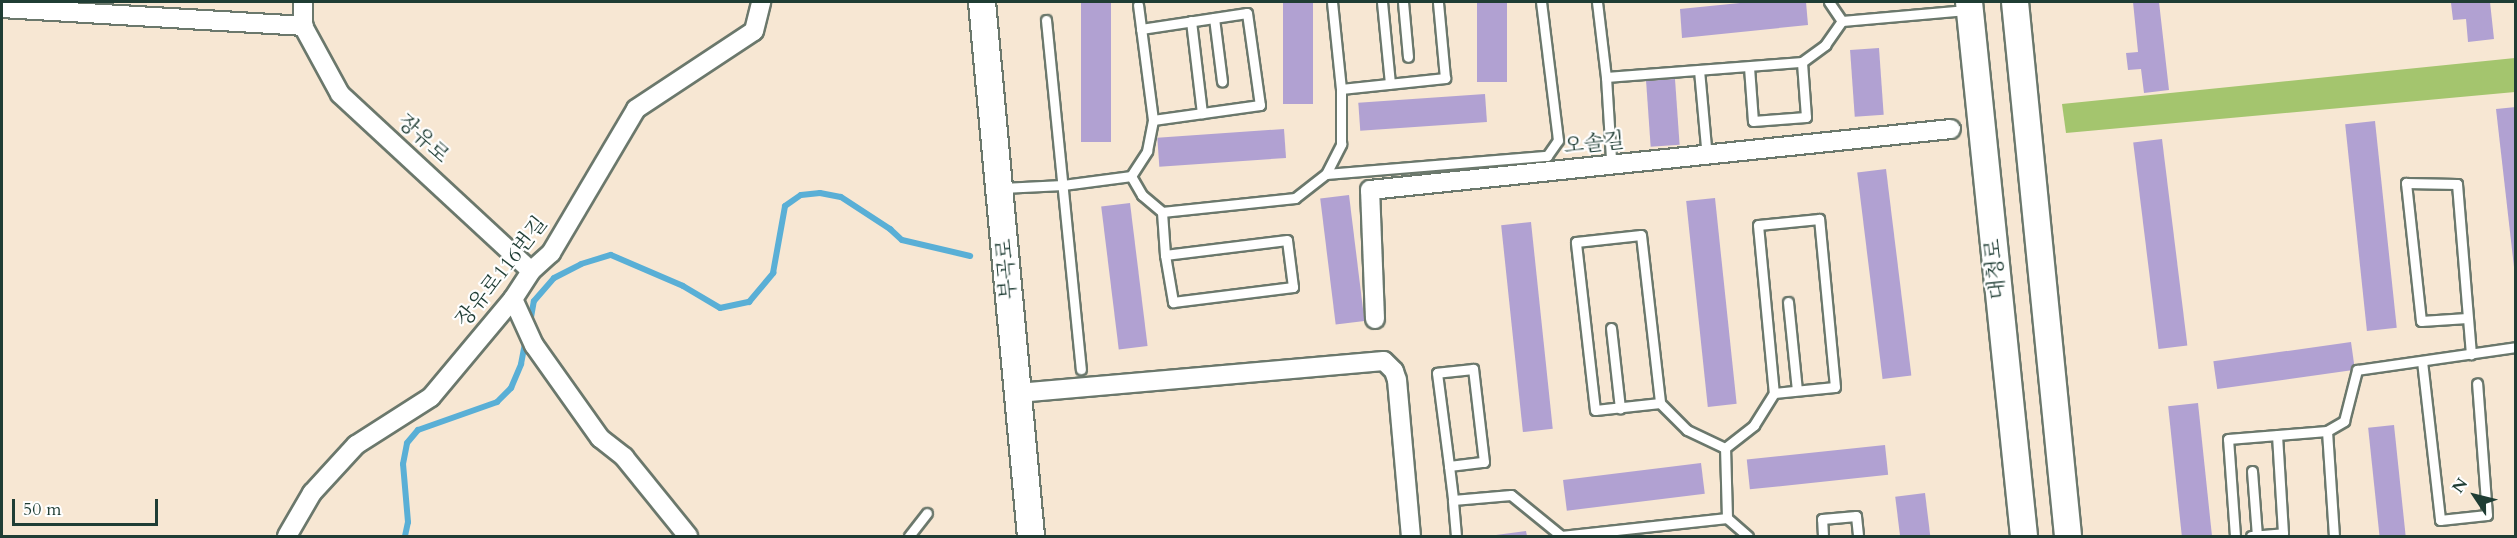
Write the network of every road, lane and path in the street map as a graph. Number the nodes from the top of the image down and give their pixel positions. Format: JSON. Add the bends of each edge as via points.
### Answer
{"nodes":[{"id":1,"x":303,"y":2,"type":"edge"},
{"id":2,"x":761,"y":2,"type":"edge"},
{"id":3,"x":982,"y":2,"type":"edge"},
{"id":4,"x":1332,"y":2,"type":"edge"},
{"id":5,"x":1382,"y":2,"type":"edge"},
{"id":6,"x":1403,"y":2,"type":"edge"},
{"id":7,"x":1438,"y":2,"type":"edge"},
{"id":8,"x":1541,"y":2,"type":"edge"},
{"id":9,"x":1597,"y":2,"type":"edge"},
{"id":10,"x":1829,"y":2,"type":"edge"},
{"id":11,"x":2015,"y":2,"type":"edge"},
{"id":12,"x":1138,"y":5,"type":"dead end"},
{"id":13,"x":1969,"y":5,"type":"edge"},
{"id":14,"x":2,"y":8,"type":"edge"},
{"id":15,"x":1214,"y":18,"type":"junction"},
{"id":16,"x":1046,"y":20,"type":"dead end"},
{"id":17,"x":1191,"y":21,"type":"junction"},
{"id":18,"x":1842,"y":21,"type":"junction"},
{"id":19,"x":303,"y":26,"type":"junction"},
{"id":20,"x":1141,"y":29,"type":"junction"},
{"id":21,"x":1408,"y":57,"type":"dead end"},
{"id":22,"x":1802,"y":62,"type":"junction"},
{"id":23,"x":1749,"y":67,"type":"junction"},
{"id":24,"x":1699,"y":70,"type":"junction"},
{"id":25,"x":1605,"y":77,"type":"junction"},
{"id":26,"x":1222,"y":81,"type":"dead end"},
{"id":27,"x":1390,"y":84,"type":"junction"},
{"id":28,"x":1341,"y":89,"type":"junction"},
{"id":29,"x":1202,"y":113,"type":"junction"},
{"id":30,"x":1153,"y":120,"type":"junction"},
{"id":31,"x":1951,"y":129,"type":"dead end"},
{"id":32,"x":1706,"y":147,"type":"dead end"},
{"id":33,"x":1611,"y":158,"type":"dead end"},
{"id":34,"x":1326,"y":174,"type":"junction"},
{"id":35,"x":1131,"y":176,"type":"junction"},
{"id":36,"x":1063,"y":185,"type":"junction"},
{"id":37,"x":999,"y":188,"type":"junction"},
{"id":38,"x":1162,"y":212,"type":"junction"},
{"id":39,"x":1165,"y":255,"type":"junction"},
{"id":40,"x":531,"y":271,"type":"junction"},
{"id":41,"x":513,"y":298,"type":"junction"},
{"id":42,"x":1788,"y":302,"type":"dead end"},
{"id":43,"x":2468,"y":318,"type":"junction"},
{"id":44,"x":1375,"y":319,"type":"dead end"},
{"id":45,"x":1611,"y":328,"type":"dead end"},
{"id":46,"x":2516,"y":347,"type":"edge"},
{"id":47,"x":2470,"y":354,"type":"junction"},
{"id":48,"x":2422,"y":360,"type":"junction"},
{"id":49,"x":1081,"y":369,"type":"dead end"},
{"id":50,"x":2476,"y":383,"type":"dead end"},
{"id":51,"x":1797,"y":390,"type":"junction"},
{"id":52,"x":1018,"y":393,"type":"junction"},
{"id":53,"x":1774,"y":393,"type":"junction"},
{"id":54,"x":1660,"y":403,"type":"junction"},
{"id":55,"x":1620,"y":408,"type":"junction"},
{"id":56,"x":2327,"y":431,"type":"junction"},
{"id":57,"x":2277,"y":435,"type":"junction"},
{"id":58,"x":1725,"y":448,"type":"junction"},
{"id":59,"x":1449,"y":466,"type":"junction"},
{"id":60,"x":2252,"y":471,"type":"dead end"},
{"id":61,"x":1453,"y":500,"type":"junction"},
{"id":62,"x":927,"y":513,"type":"dead end"},
{"id":63,"x":1727,"y":518,"type":"junction"},
{"id":64,"x":2283,"y":535,"type":"edge"},
{"id":65,"x":1561,"y":536,"type":"edge"},
{"id":66,"x":2257,"y":536,"type":"edge"},
{"id":67,"x":287,"y":537,"type":"edge"},
{"id":68,"x":688,"y":537,"type":"edge"},
{"id":69,"x":909,"y":537,"type":"edge"},
{"id":70,"x":1031,"y":537,"type":"edge"},
{"id":71,"x":1411,"y":537,"type":"edge"},
{"id":72,"x":1456,"y":537,"type":"edge"},
{"id":73,"x":1748,"y":537,"type":"edge"},
{"id":74,"x":1823,"y":537,"type":"edge"},
{"id":75,"x":1858,"y":537,"type":"edge"},
{"id":76,"x":2024,"y":537,"type":"edge"},
{"id":77,"x":2068,"y":537,"type":"edge"},
{"id":78,"x":2235,"y":537,"type":"edge"},
{"id":79,"x":2251,"y":537,"type":"edge"},
{"id":80,"x":2334,"y":537,"type":"edge"}],
"edges":[{"from":1,"to":19,"type":"street","name":"장유로"},
{"from":2,"to":40,"type":"street","name":"장유로116번길","via":[[754,31],[636,110],[551,253]]},
{"from":3,"to":37,"type":"main road","name":"부곡로"},
{"from":4,"to":28,"type":"lane"},
{"from":5,"to":27,"type":"lane"},
{"from":6,"to":21,"type":"lane"},
{"from":7,"to":27,"type":"lane","via":[[1445,78]]},
{"from":8,"to":34,"type":"lane","via":[[1558,140],[1547,156]]},
{"from":9,"to":25,"type":"lane"},
{"from":10,"to":18,"type":"lane"},
{"from":11,"to":77,"type":"main road"},
{"from":12,"to":20,"type":"lane"},
{"from":13,"to":18,"type":"lane"},
{"from":13,"to":76,"type":"main road","name":"대청로"},
{"from":14,"to":19,"type":"street"},
{"from":15,"to":17,"type":"lane"},
{"from":15,"to":26,"type":"lane"},
{"from":15,"to":29,"type":"lane","via":[[1247,13],[1260,105]]},
{"from":16,"to":36,"type":"lane"},
{"from":17,"to":20,"type":"lane"},
{"from":17,"to":29,"type":"lane"},
{"from":18,"to":22,"type":"lane","via":[[1825,45]]},
{"from":19,"to":40,"type":"street","name":"장유로","via":[[340,94]]},
{"from":20,"to":30,"type":"lane"},
{"from":22,"to":23,"type":"lane"},
{"from":22,"to":23,"type":"lane","via":[[1806,117],[1753,121]]},
{"from":23,"to":24,"type":"lane"},
{"from":24,"to":25,"type":"lane"},
{"from":24,"to":32,"type":"lane"},
{"from":25,"to":33,"type":"lane"},
{"from":27,"to":28,"type":"lane"},
{"from":28,"to":34,"type":"lane","via":[[1341,144]]},
{"from":29,"to":30,"type":"lane"},
{"from":30,"to":35,"type":"lane","via":[[1147,151]]},
{"from":31,"to":44,"type":"street","name":"오솔길","via":[[1370,190]]},
{"from":34,"to":38,"type":"lane","via":[[1295,198]]},
{"from":35,"to":36,"type":"lane"},
{"from":35,"to":38,"type":"lane","via":[[1142,195]]},
{"from":36,"to":37,"type":"lane"},
{"from":36,"to":49,"type":"lane"},
{"from":37,"to":52,"type":"main road","name":"부곡로"},
{"from":38,"to":39,"type":"lane"},
{"from":39,"to":39,"type":"lane","via":[[1173,302],[1293,287],[1287,240]]},
{"from":40,"to":41,"type":"street","name":"장유로116번길"},
{"from":41,"to":67,"type":"street","name":"장유로116번길","via":[[431,397],[357,445],[312,492]]},
{"from":41,"to":68,"type":"street","via":[[534,345],[600,438],[624,458]]},
{"from":42,"to":51,"type":"lane"},
{"from":43,"to":43,"type":"lane","via":[[2457,184],[2406,183],[2421,321]]},
{"from":43,"to":47,"type":"lane"},
{"from":45,"to":55,"type":"lane"},
{"from":46,"to":47,"type":"lane"},
{"from":47,"to":48,"type":"lane"},
{"from":48,"to":50,"type":"lane","via":[[2440,520],[2487,515]]},
{"from":48,"to":56,"type":"lane","via":[[2357,370],[2344,421]]},
{"from":51,"to":53,"type":"lane"},
{"from":51,"to":53,"type":"lane","via":[[1835,387],[1819,219],[1758,225]]},
{"from":52,"to":70,"type":"main road","name":"부곡로"},
{"from":52,"to":71,"type":"street","via":[[1384,361],[1397,380]]},
{"from":53,"to":58,"type":"lane","via":[[1754,425]]},
{"from":54,"to":55,"type":"lane"},
{"from":54,"to":55,"type":"lane","via":[[1641,235],[1576,242],[1595,410]]},
{"from":54,"to":58,"type":"lane","via":[[1687,429]]},
{"from":56,"to":57,"type":"lane"},
{"from":56,"to":80,"type":"lane"},
{"from":57,"to":64,"type":"lane"},
{"from":57,"to":78,"type":"lane","via":[[2228,439]]},
{"from":58,"to":63,"type":"lane"},
{"from":59,"to":59,"type":"lane","via":[[1437,373],[1473,369],[1484,462]]},
{"from":59,"to":61,"type":"lane"},
{"from":60,"to":66,"type":"lane"},
{"from":61,"to":65,"type":"lane","via":[[1510,495]]},
{"from":61,"to":72,"type":"lane"},
{"from":62,"to":69,"type":"lane"},
{"from":63,"to":65,"type":"lane"},
{"from":63,"to":73,"type":"lane"},
{"from":64,"to":66,"type":"lane"},
{"from":66,"to":79,"type":"lane"},
{"from":74,"to":75,"type":"lane","via":[[1822,519],[1856,516]]}]}
